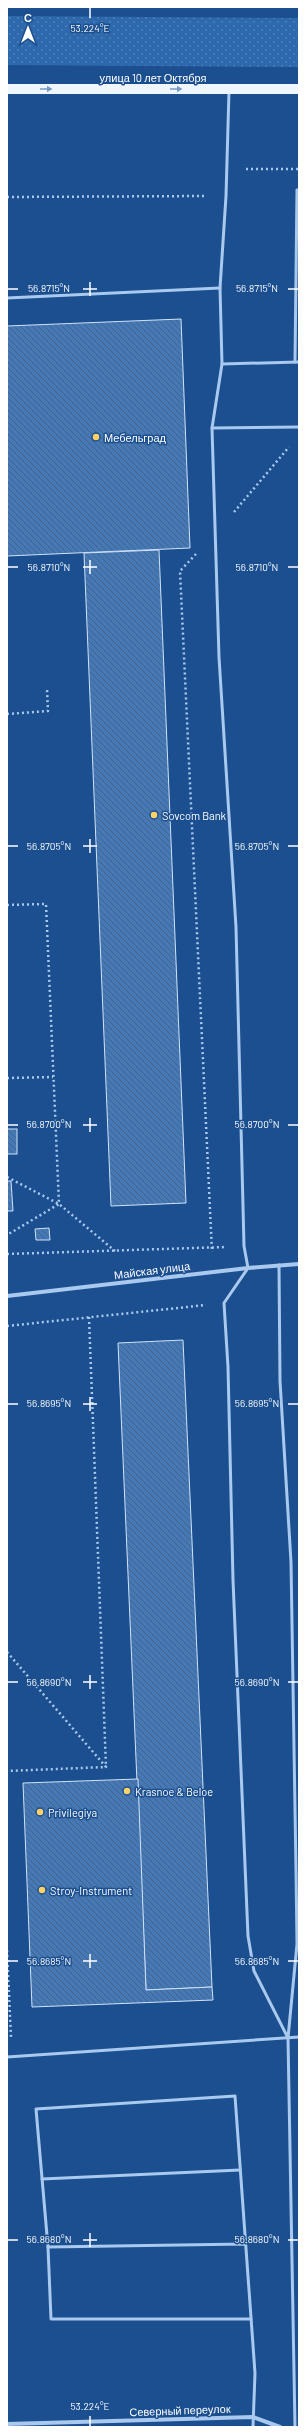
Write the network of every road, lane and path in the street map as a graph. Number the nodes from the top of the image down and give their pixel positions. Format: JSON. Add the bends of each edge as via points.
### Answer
{"nodes":[{"id":1,"x":7,"y":89,"type":"edge"},
{"id":2,"x":229,"y":89,"type":"junction"},
{"id":3,"x":299,"y":89,"type":"edge"},
{"id":4,"x":299,"y":168,"type":"edge"},
{"id":5,"x":226,"y":169,"type":"junction"},
{"id":6,"x":299,"y":190,"type":"edge"},
{"id":7,"x":226,"y":196,"type":"junction"},
{"id":8,"x":7,"y":197,"type":"edge"},
{"id":9,"x":220,"y":288,"type":"junction"},
{"id":10,"x":7,"y":298,"type":"edge"},
{"id":11,"x":297,"y":362,"type":"edge"},
{"id":12,"x":222,"y":364,"type":"junction"},
{"id":13,"x":299,"y":427,"type":"edge"},
{"id":14,"x":212,"y":428,"type":"junction"},
{"id":15,"x":294,"y":442,"type":"dead end"},
{"id":16,"x":216,"y":533,"type":"junction"},
{"id":17,"x":47,"y":689,"type":"dead end"},
{"id":18,"x":7,"y":714,"type":"edge"},
{"id":19,"x":7,"y":905,"type":"edge"},
{"id":20,"x":7,"y":1078,"type":"edge"},
{"id":21,"x":53,"y":1078,"type":"junction"},
{"id":22,"x":7,"y":1177,"type":"edge"},
{"id":23,"x":58,"y":1204,"type":"junction"},
{"id":24,"x":7,"y":1234,"type":"edge"},
{"id":25,"x":244,"y":1246,"type":"junction"},
{"id":26,"x":212,"y":1248,"type":"junction"},
{"id":27,"x":116,"y":1251,"type":"junction"},
{"id":28,"x":7,"y":1254,"type":"edge"},
{"id":29,"x":299,"y":1264,"type":"edge"},
{"id":30,"x":279,"y":1265,"type":"junction"},
{"id":31,"x":248,"y":1268,"type":"junction"},
{"id":32,"x":211,"y":1272,"type":"junction"},
{"id":33,"x":7,"y":1296,"type":"edge"},
{"id":34,"x":224,"y":1303,"type":"junction"},
{"id":35,"x":89,"y":1317,"type":"junction"},
{"id":36,"x":7,"y":1326,"type":"edge"},
{"id":37,"x":7,"y":1652,"type":"edge"},
{"id":38,"x":106,"y":1766,"type":"junction"},
{"id":39,"x":7,"y":1771,"type":"edge"},
{"id":40,"x":298,"y":1870,"type":"edge"},
{"id":41,"x":7,"y":1950,"type":"edge"},
{"id":42,"x":299,"y":2037,"type":"edge"},
{"id":43,"x":288,"y":2038,"type":"junction"},
{"id":44,"x":7,"y":2057,"type":"edge"},
{"id":45,"x":12,"y":2057,"type":"junction"},
{"id":46,"x":240,"y":2170,"type":"junction"},
{"id":47,"x":42,"y":2179,"type":"junction"},
{"id":48,"x":245,"y":2244,"type":"junction"},
{"id":49,"x":48,"y":2247,"type":"junction"},
{"id":50,"x":251,"y":2319,"type":"junction"},
{"id":51,"x":253,"y":2417,"type":"junction"},
{"id":52,"x":7,"y":2424,"type":"edge"},
{"id":53,"x":42,"y":2425,"type":"edge"},
{"id":54,"x":254,"y":2427,"type":"edge"},
{"id":55,"x":280,"y":2427,"type":"edge"},
{"id":56,"x":295,"y":2427,"type":"edge"}],
"edges":[{"from":1,"to":2,"type":"main road","name":"улица 10 лет Октября","one_way":true},
{"from":2,"to":3,"type":"main road","name":"улица 10 лет Октября"},
{"from":2,"to":5,"type":"lane"},
{"from":4,"to":5,"type":"path"},
{"from":5,"to":7,"type":"lane"},
{"from":6,"to":11,"type":"lane"},
{"from":7,"to":8,"type":"path"},
{"from":7,"to":9,"type":"lane"},
{"from":9,"to":10,"type":"lane"},
{"from":9,"to":12,"type":"lane"},
{"from":11,"to":12,"type":"lane"},
{"from":12,"to":14,"type":"lane"},
{"from":13,"to":14,"type":"lane"},
{"from":14,"to":16,"type":"lane"},
{"from":15,"to":16,"type":"path"},
{"from":16,"to":25,"type":"lane","via":[[219,657],[236,927]]},
{"from":16,"to":26,"type":"path","via":[[180,571]]},
{"from":17,"to":18,"type":"path","via":[[48,711]]},
{"from":19,"to":21,"type":"path","via":[[46,904]]},
{"from":20,"to":21,"type":"path"},
{"from":21,"to":23,"type":"path"},
{"from":22,"to":23,"type":"path"},
{"from":23,"to":24,"type":"path"},
{"from":23,"to":27,"type":"path"},
{"from":25,"to":26,"type":"path"},
{"from":25,"to":31,"type":"lane"},
{"from":26,"to":27,"type":"path"},
{"from":26,"to":32,"type":"path"},
{"from":27,"to":28,"type":"path"},
{"from":29,"to":30,"type":"street","name":"Майская улица"},
{"from":30,"to":31,"type":"street","name":"Майская улица"},
{"from":30,"to":40,"type":"lane","via":[[280,1381],[291,1562]]},
{"from":31,"to":32,"type":"street","name":"Майская улица"},
{"from":31,"to":34,"type":"lane"},
{"from":32,"to":33,"type":"street","name":"Майская улица"},
{"from":34,"to":35,"type":"path"},
{"from":34,"to":43,"type":"lane","via":[[248,1936],[254,1971]]},
{"from":35,"to":36,"type":"path"},
{"from":35,"to":38,"type":"path"},
{"from":37,"to":38,"type":"path"},
{"from":38,"to":39,"type":"path"},
{"from":40,"to":43,"type":"lane","via":[[297,1944]]},
{"from":41,"to":45,"type":"path"},
{"from":42,"to":43,"type":"lane"},
{"from":43,"to":45,"type":"lane"},
{"from":43,"to":56,"type":"lane"},
{"from":44,"to":45,"type":"lane"},
{"from":46,"to":47,"type":"lane"},
{"from":46,"to":47,"type":"lane","via":[[235,2096],[36,2109]]},
{"from":46,"to":48,"type":"lane"},
{"from":47,"to":49,"type":"lane"},
{"from":48,"to":49,"type":"lane"},
{"from":48,"to":50,"type":"lane"},
{"from":49,"to":50,"type":"lane","via":[[51,2319]]},
{"from":50,"to":51,"type":"lane","via":[[255,2373]]},
{"from":51,"to":53,"type":"street","name":"Северный переулок"},
{"from":51,"to":54,"type":"lane"},
{"from":51,"to":55,"type":"street","name":"Северный переулок"},
{"from":52,"to":53,"type":"street","name":"Северный переулок"}]}
